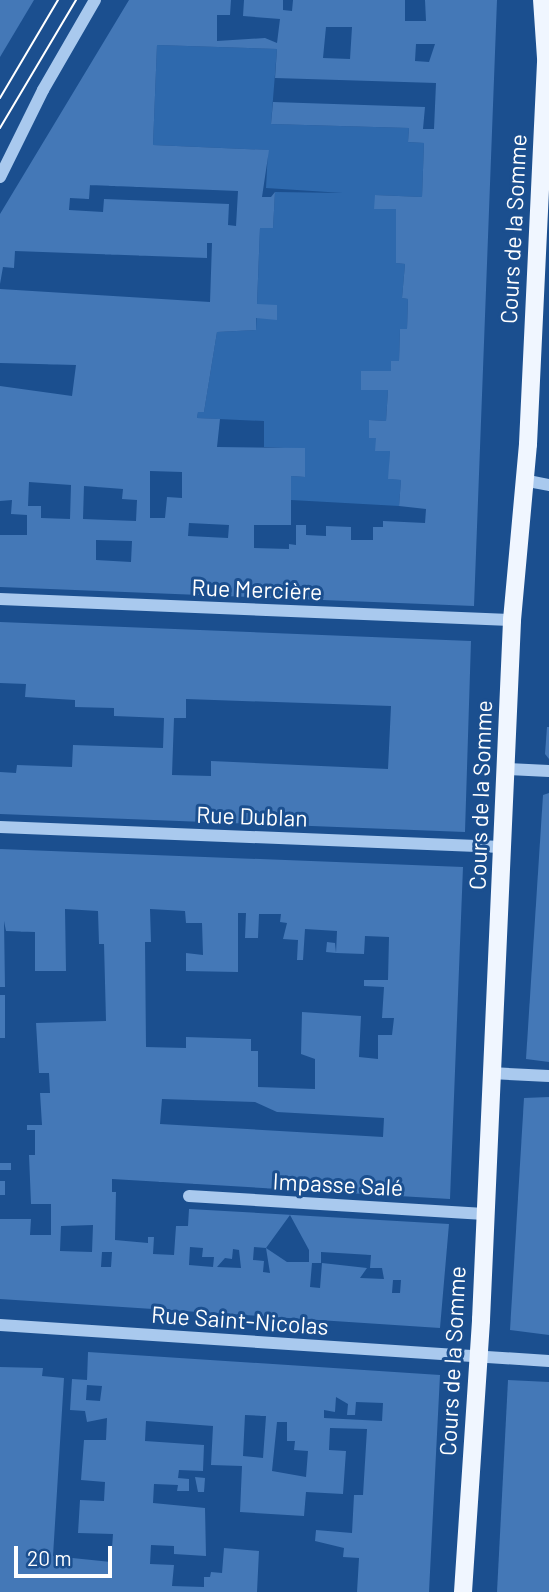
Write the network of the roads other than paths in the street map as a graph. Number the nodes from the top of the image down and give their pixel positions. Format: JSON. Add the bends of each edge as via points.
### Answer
{"nodes":[{"id":1,"x":95,"y":0,"type":"edge"},
{"id":2,"x":542,"y":0,"type":"edge"},
{"id":3,"x":544,"y":174,"type":"edge"},
{"id":4,"x":0,"y":177,"type":"edge"},
{"id":5,"x":523,"y":480,"type":"junction"},
{"id":6,"x":549,"y":485,"type":"edge"},
{"id":7,"x":0,"y":599,"type":"edge"},
{"id":8,"x":512,"y":621,"type":"junction"},
{"id":9,"x":506,"y":769,"type":"junction"},
{"id":10,"x":549,"y":771,"type":"edge"},
{"id":11,"x":0,"y":827,"type":"edge"},
{"id":12,"x":502,"y":847,"type":"junction"},
{"id":13,"x":492,"y":1073,"type":"junction"},
{"id":14,"x":549,"y":1076,"type":"edge"},
{"id":15,"x":190,"y":1196,"type":"dead end"},
{"id":16,"x":484,"y":1214,"type":"junction"},
{"id":17,"x":0,"y":1325,"type":"edge"},
{"id":18,"x":478,"y":1356,"type":"junction"},
{"id":19,"x":549,"y":1361,"type":"edge"},
{"id":20,"x":463,"y":1592,"type":"edge"}],
"edges":[{"from":1,"to":4,"type":"street"},
{"from":2,"to":3,"type":"main road","name":"Cours de la Somme"},
{"from":3,"to":5,"type":"main road","name":"Cours de la Somme"},
{"from":5,"to":6,"type":"street"},
{"from":5,"to":8,"type":"main road","name":"Cours de la Somme"},
{"from":7,"to":8,"type":"street","name":"Rue Mercière"},
{"from":8,"to":9,"type":"main road","name":"Cours de la Somme"},
{"from":9,"to":10,"type":"street"},
{"from":9,"to":12,"type":"main road","name":"Cours de la Somme"},
{"from":11,"to":12,"type":"street","name":"Rue Dublan"},
{"from":12,"to":13,"type":"main road","name":"Cours de la Somme"},
{"from":13,"to":14,"type":"street"},
{"from":13,"to":16,"type":"main road","name":"Cours de la Somme"},
{"from":15,"to":16,"type":"street","name":"Impasse Salé"},
{"from":16,"to":18,"type":"main road","name":"Cours de la Somme"},
{"from":17,"to":18,"type":"street","name":"Rue Saint-Nicolas"},
{"from":18,"to":19,"type":"street","name":"Rue Saint-Nicolas"},
{"from":18,"to":20,"type":"main road","name":"Cours de la Somme"}]}
